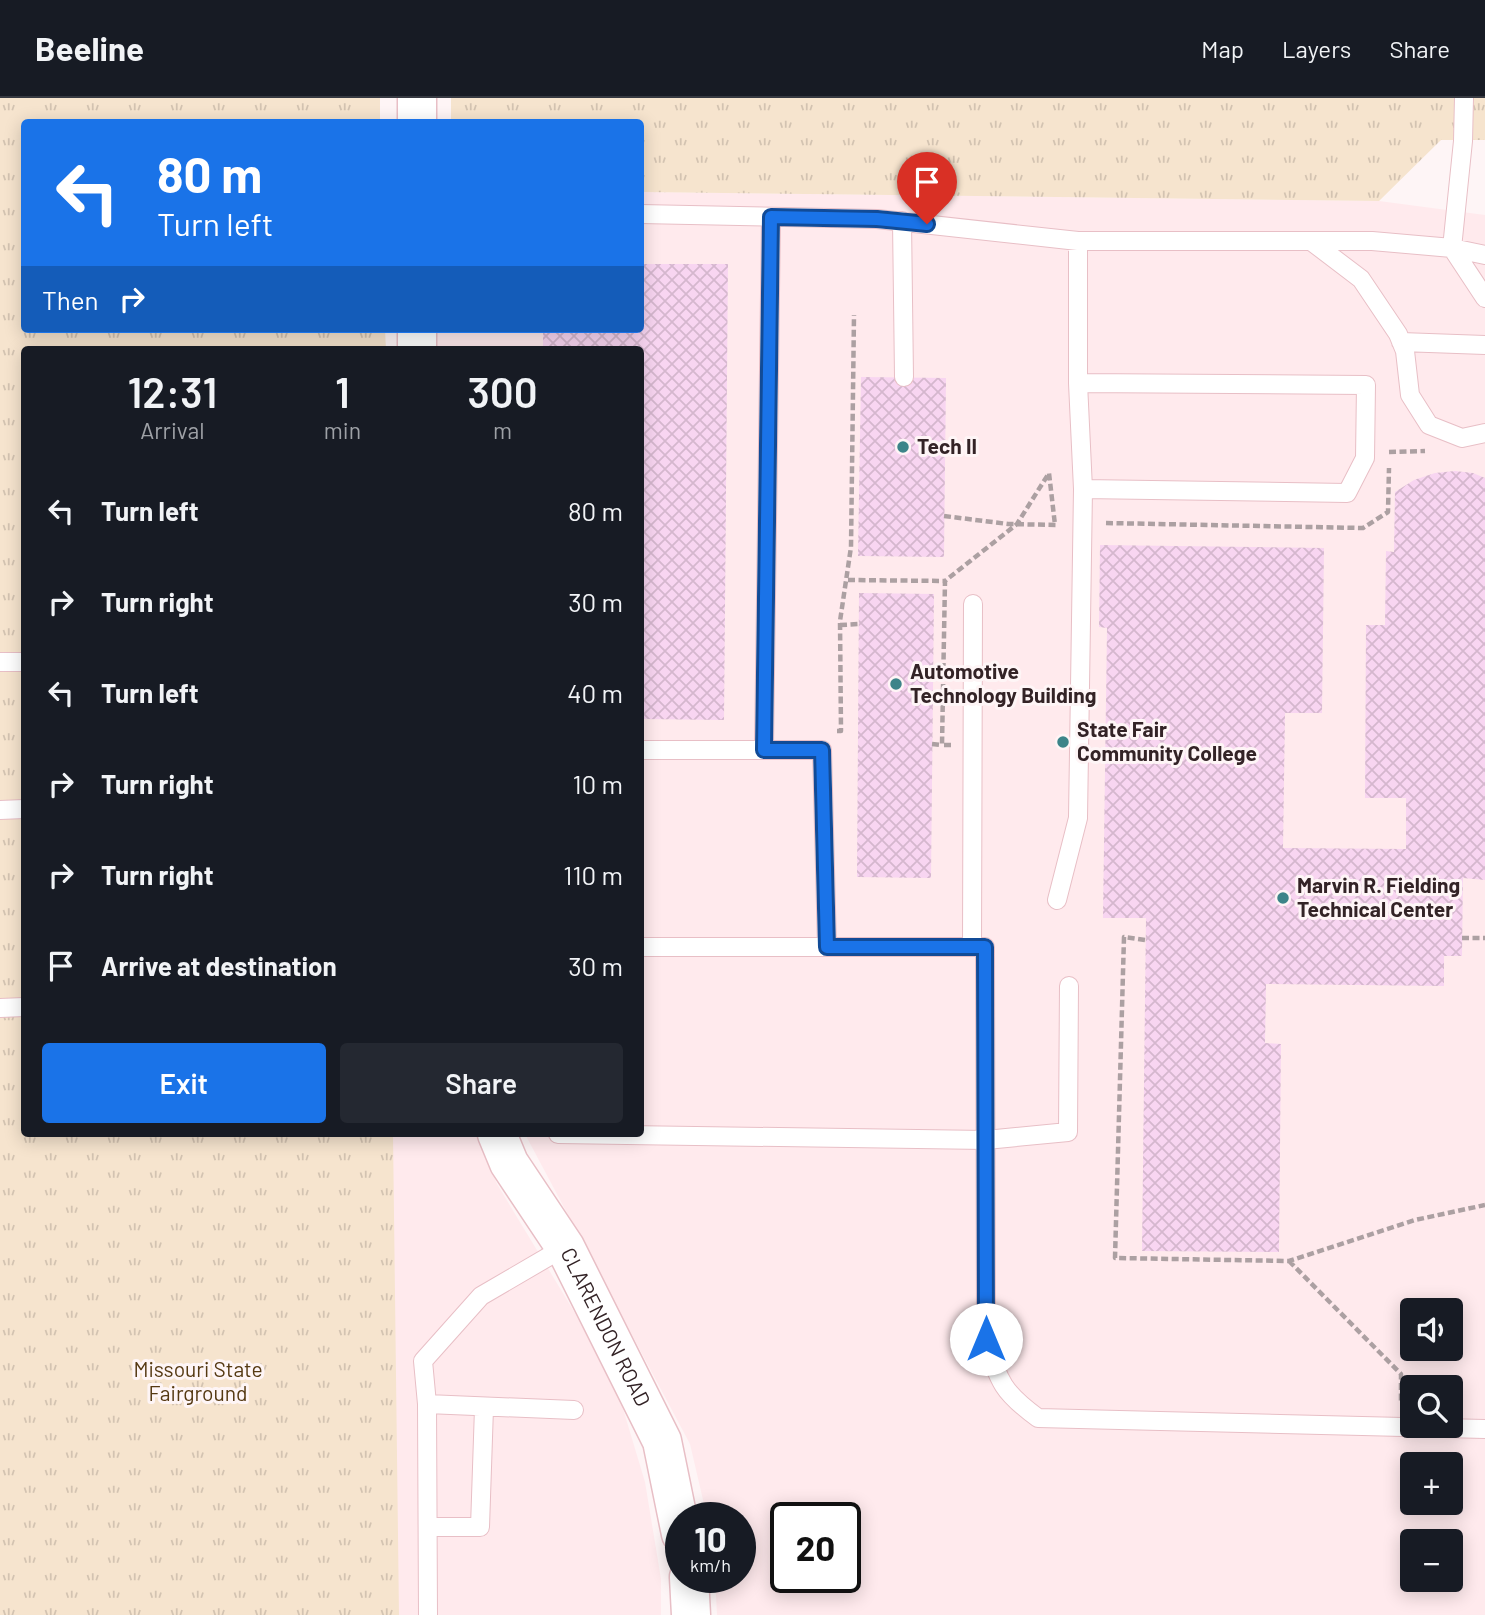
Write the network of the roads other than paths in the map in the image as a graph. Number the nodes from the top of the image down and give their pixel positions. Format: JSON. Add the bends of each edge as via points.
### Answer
{"nodes":[{"id":1,"x":417,"y":98,"type":"edge"},
{"id":2,"x":1464,"y":98,"type":"edge"},
{"id":3,"x":417,"y":119,"type":"edge"},
{"id":4,"x":644,"y":214,"type":"edge"},
{"id":5,"x":771,"y":217,"type":"junction"},
{"id":6,"x":902,"y":221,"type":"junction"},
{"id":7,"x":1079,"y":241,"type":"junction"},
{"id":8,"x":1311,"y":241,"type":"junction"},
{"id":9,"x":1452,"y":248,"type":"junction"},
{"id":10,"x":1485,"y":255,"type":"edge"},
{"id":11,"x":1485,"y":298,"type":"edge"},
{"id":12,"x":1401,"y":342,"type":"junction"},
{"id":13,"x":1485,"y":345,"type":"edge"},
{"id":14,"x":904,"y":377,"type":"dead end"},
{"id":15,"x":1078,"y":383,"type":"junction"},
{"id":16,"x":1485,"y":433,"type":"edge"},
{"id":17,"x":1083,"y":489,"type":"junction"},
{"id":18,"x":973,"y":604,"type":"dead end"},
{"id":19,"x":0,"y":662,"type":"edge"},
{"id":20,"x":21,"y":662,"type":"edge"},
{"id":21,"x":644,"y":750,"type":"edge"},
{"id":22,"x":764,"y":750,"type":"junction"},
{"id":23,"x":21,"y":809,"type":"edge"},
{"id":24,"x":0,"y":810,"type":"edge"},
{"id":25,"x":1057,"y":900,"type":"dead end"},
{"id":26,"x":644,"y":947,"type":"edge"},
{"id":27,"x":827,"y":947,"type":"junction"},
{"id":28,"x":972,"y":947,"type":"junction"},
{"id":29,"x":1069,"y":986,"type":"dead end"},
{"id":30,"x":21,"y":1007,"type":"edge"},
{"id":31,"x":0,"y":1008,"type":"edge"},
{"id":32,"x":644,"y":1135,"type":"edge"},
{"id":33,"x":498,"y":1137,"type":"edge"},
{"id":34,"x":986,"y":1140,"type":"junction"},
{"id":35,"x":565,"y":1247,"type":"junction"},
{"id":36,"x":427,"y":1404,"type":"junction"},
{"id":37,"x":484,"y":1408,"type":"junction"},
{"id":38,"x":574,"y":1410,"type":"dead end"},
{"id":39,"x":1485,"y":1429,"type":"edge"},
{"id":40,"x":675,"y":1502,"type":"edge"},
{"id":41,"x":428,"y":1527,"type":"junction"},
{"id":42,"x":690,"y":1593,"type":"edge"},
{"id":43,"x":428,"y":1615,"type":"edge"},
{"id":44,"x":691,"y":1615,"type":"edge"}],
"edges":[{"from":1,"to":3,"type":"street"},
{"from":2,"to":9,"type":"lane"},
{"from":4,"to":5,"type":"lane"},
{"from":5,"to":6,"type":"lane"},
{"from":5,"to":22,"type":"lane"},
{"from":6,"to":7,"type":"lane"},
{"from":6,"to":14,"type":"lane"},
{"from":7,"to":8,"type":"lane"},
{"from":7,"to":15,"type":"lane"},
{"from":8,"to":9,"type":"lane"},
{"from":8,"to":12,"type":"lane","via":[[1361,279]]},
{"from":9,"to":10,"type":"lane"},
{"from":9,"to":11,"type":"lane"},
{"from":12,"to":13,"type":"lane"},
{"from":12,"to":16,"type":"lane","via":[[1410,395],[1429,425],[1462,438]]},
{"from":15,"to":17,"type":"lane"},
{"from":15,"to":17,"type":"lane","via":[[1366,385],[1364,458],[1347,493]]},
{"from":17,"to":25,"type":"lane","via":[[1078,818]]},
{"from":18,"to":28,"type":"lane"},
{"from":19,"to":20,"type":"lane"},
{"from":21,"to":22,"type":"lane"},
{"from":22,"to":27,"type":"lane","via":[[822,750]]},
{"from":23,"to":24,"type":"lane"},
{"from":26,"to":27,"type":"lane"},
{"from":27,"to":28,"type":"lane"},
{"from":28,"to":34,"type":"lane","via":[[985,947]]},
{"from":29,"to":34,"type":"lane","via":[[1068,1132]]},
{"from":30,"to":31,"type":"lane"},
{"from":32,"to":34,"type":"lane"},
{"from":33,"to":35,"type":"street","name":"CLARENDON ROAD","via":[[509,1163]]},
{"from":34,"to":39,"type":"lane","via":[[986,1339],[998,1379],[1013,1400],[1038,1418]]},
{"from":35,"to":36,"type":"lane","via":[[481,1296],[423,1360]]},
{"from":35,"to":40,"type":"street","name":"CLARENDON ROAD","via":[[663,1441]]},
{"from":36,"to":37,"type":"lane"},
{"from":36,"to":41,"type":"lane"},
{"from":37,"to":38,"type":"lane"},
{"from":37,"to":41,"type":"lane","via":[[480,1527]]},
{"from":41,"to":43,"type":"lane"},
{"from":42,"to":44,"type":"street"}]}
